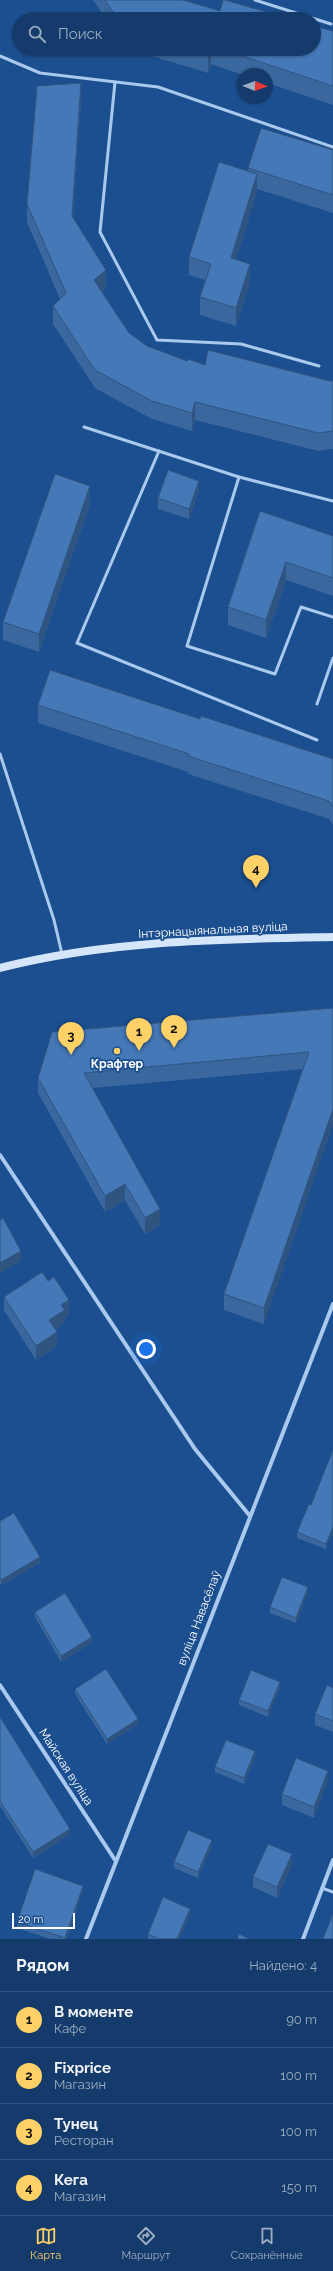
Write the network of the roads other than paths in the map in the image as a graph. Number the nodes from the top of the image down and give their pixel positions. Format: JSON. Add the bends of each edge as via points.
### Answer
{"nodes":[{"id":1,"x":256,"y":0,"type":"edge"},
{"id":2,"x":294,"y":12,"type":"edge"},
{"id":3,"x":321,"y":21,"type":"edge"},
{"id":4,"x":331,"y":24,"type":"dead end"},
{"id":5,"x":0,"y":56,"type":"edge"},
{"id":6,"x":115,"y":82,"type":"junction"},
{"id":7,"x":333,"y":147,"type":"edge"},
{"id":8,"x":319,"y":366,"type":"dead end"},
{"id":9,"x":84,"y":427,"type":"dead end"},
{"id":10,"x":159,"y":451,"type":"junction"},
{"id":11,"x":239,"y":477,"type":"junction"},
{"id":12,"x":333,"y":501,"type":"edge"},
{"id":13,"x":333,"y":617,"type":"edge"},
{"id":14,"x":333,"y":658,"type":"edge"},
{"id":15,"x":317,"y":704,"type":"dead end"},
{"id":16,"x":317,"y":740,"type":"dead end"},
{"id":17,"x":0,"y":754,"type":"edge"},
{"id":18,"x":333,"y":937,"type":"edge"},
{"id":19,"x":62,"y":956,"type":"junction"},
{"id":20,"x":0,"y":968,"type":"edge"},
{"id":21,"x":0,"y":1155,"type":"edge"},
{"id":22,"x":333,"y":1304,"type":"edge"},
{"id":23,"x":250,"y":1516,"type":"junction"},
{"id":24,"x":0,"y":1685,"type":"edge"},
{"id":25,"x":115,"y":1860,"type":"junction"},
{"id":26,"x":333,"y":1860,"type":"edge"},
{"id":27,"x":322,"y":1888,"type":"junction"},
{"id":28,"x":333,"y":1892,"type":"edge"},
{"id":29,"x":86,"y":1939,"type":"edge"},
{"id":30,"x":303,"y":1939,"type":"edge"}],
"edges":[{"from":1,"to":2,"type":"lane"},
{"from":3,"to":4,"type":"lane"},
{"from":5,"to":6,"type":"lane","via":[[40,73]]},
{"from":6,"to":7,"type":"lane","via":[[158,87]]},
{"from":6,"to":8,"type":"lane","via":[[100,232],[157,340],[241,344]]},
{"from":9,"to":10,"type":"lane"},
{"from":10,"to":11,"type":"lane"},
{"from":10,"to":16,"type":"lane","via":[[77,643]]},
{"from":11,"to":12,"type":"lane"},
{"from":11,"to":13,"type":"lane","via":[[187,646],[275,674],[301,608]]},
{"from":14,"to":15,"type":"lane"},
{"from":17,"to":19,"type":"lane","via":[[54,920]]},
{"from":18,"to":19,"type":"main road","name":"Інтэрнацыянальная вуліца","via":[[164,942]]},
{"from":19,"to":20,"type":"main road","name":"Інтэрнацыянальная вуліца"},
{"from":21,"to":23,"type":"street","via":[[195,1450]]},
{"from":22,"to":23,"type":"street","name":"вуліца Навасёлаў"},
{"from":23,"to":25,"type":"street","name":"вуліца Навасёлаў"},
{"from":24,"to":25,"type":"street","name":"Майская вуліца"},
{"from":25,"to":29,"type":"street","name":"вуліца Навасёлаў"},
{"from":26,"to":27,"type":"street"},
{"from":27,"to":28,"type":"lane"},
{"from":27,"to":30,"type":"street"}]}
